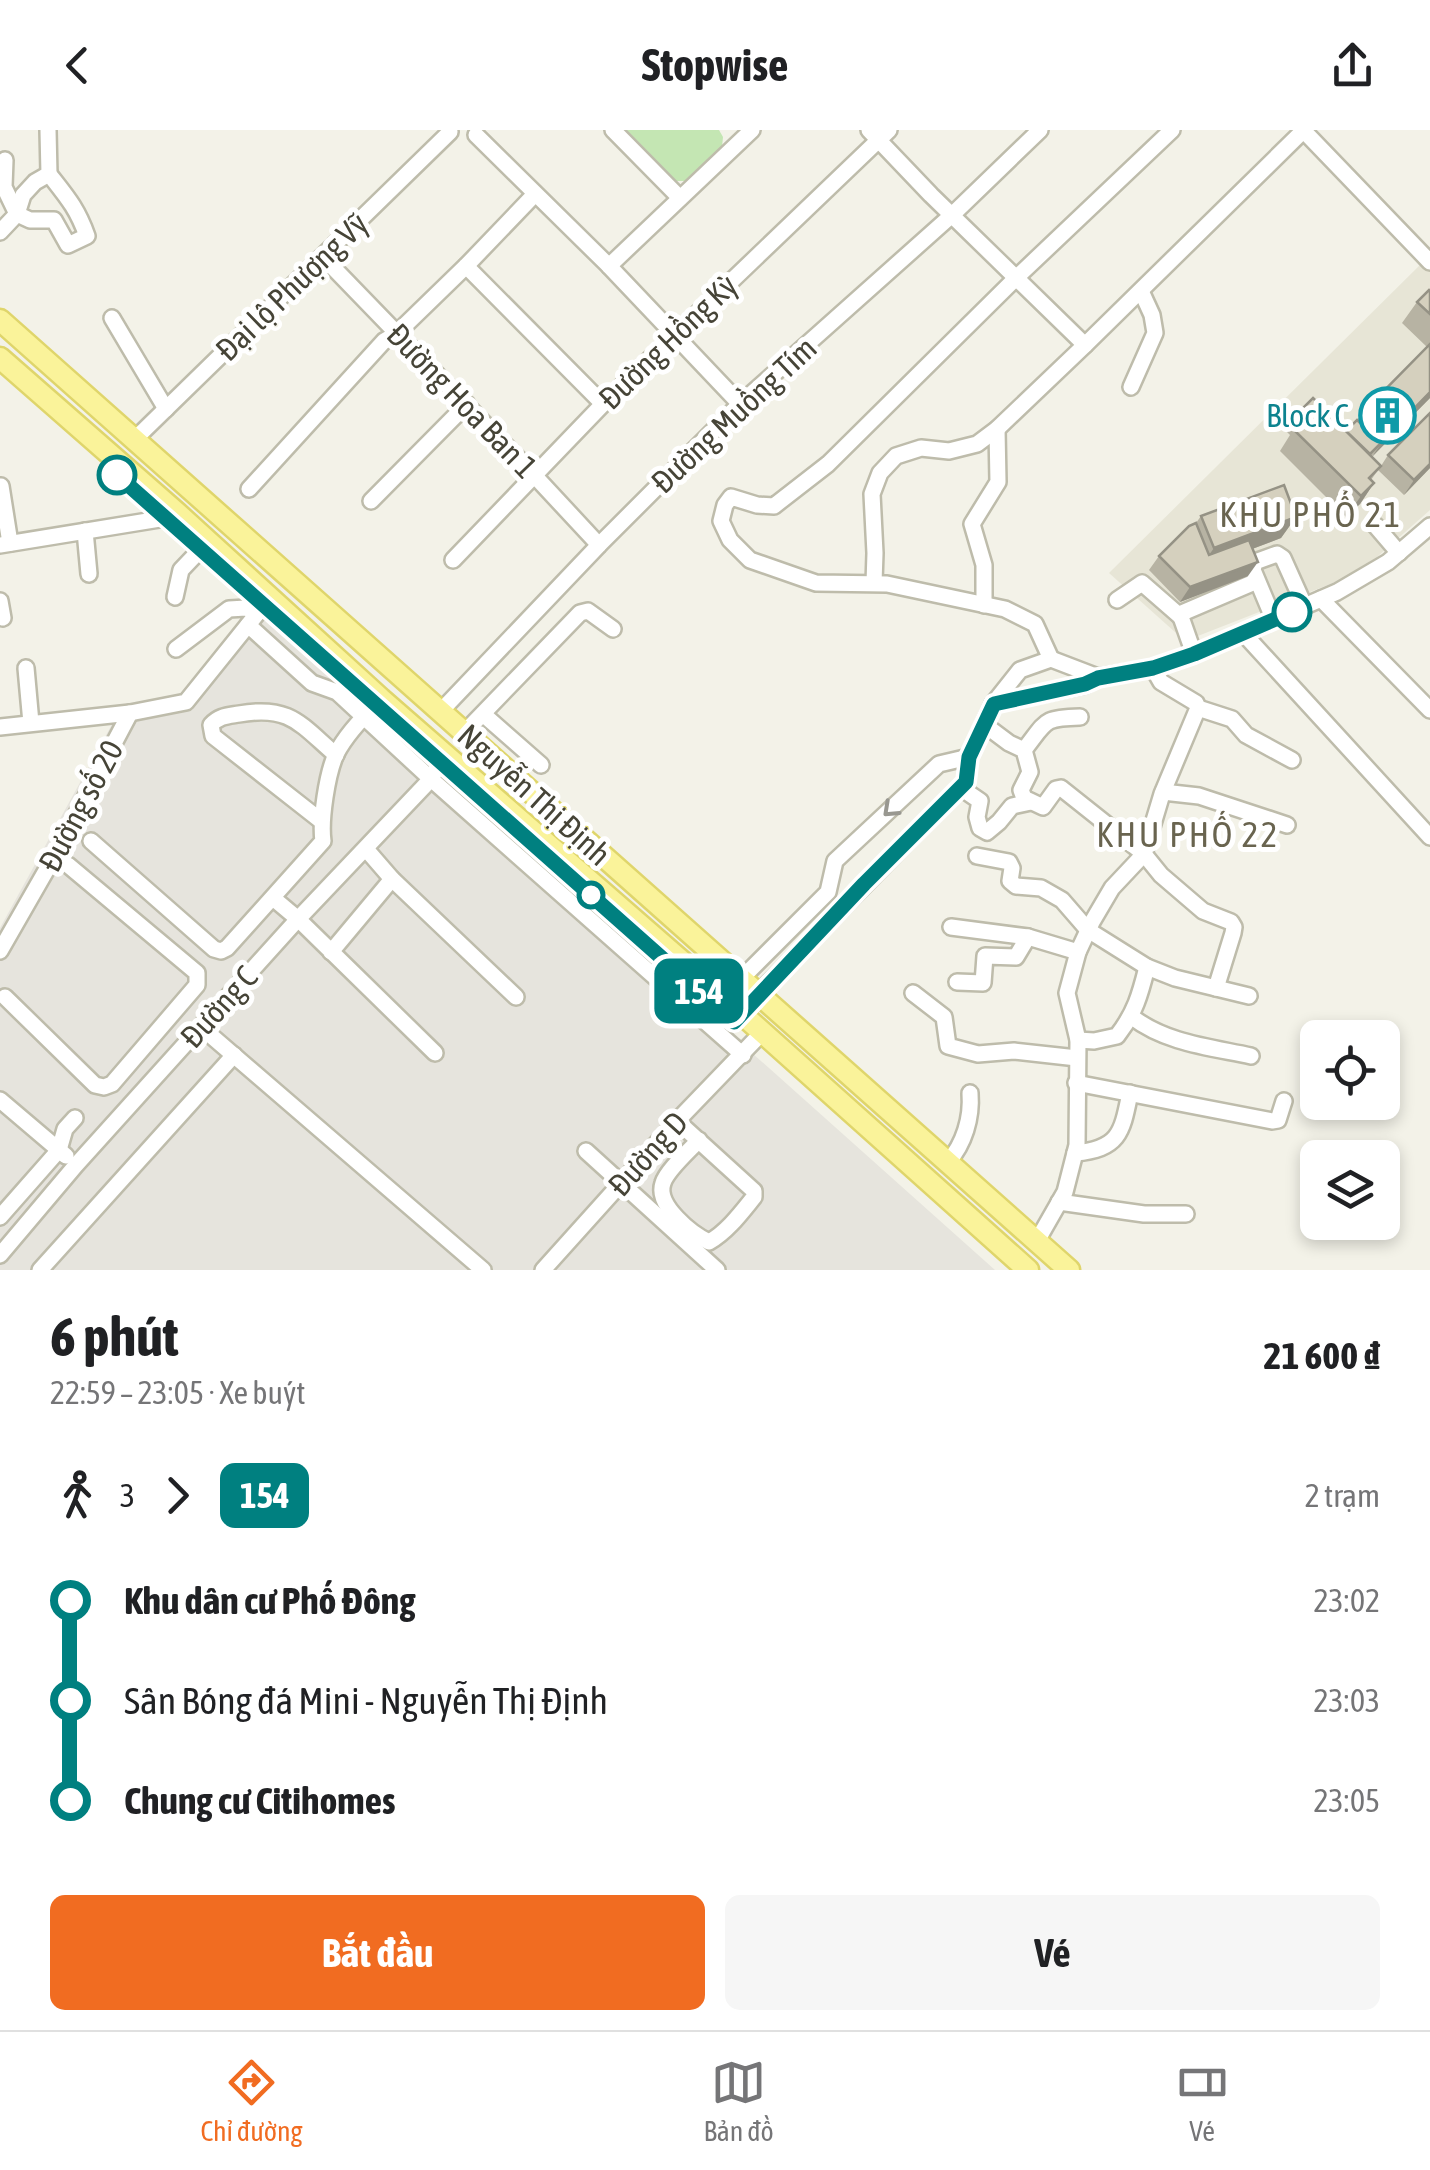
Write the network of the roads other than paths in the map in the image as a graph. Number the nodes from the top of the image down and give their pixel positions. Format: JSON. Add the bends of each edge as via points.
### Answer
{"nodes":[{"id":1,"x":48,"y":130,"type":"edge"},
{"id":2,"x":613,"y":130,"type":"edge"},
{"id":3,"x":1040,"y":130,"type":"edge"},
{"id":4,"x":1172,"y":130,"type":"edge"},
{"id":5,"x":1303,"y":130,"type":"edge"},
{"id":6,"x":449,"y":131,"type":"edge"},
{"id":7,"x":477,"y":133,"type":"edge"},
{"id":8,"x":879,"y":133,"type":"edge"},
{"id":9,"x":740,"y":134,"type":"edge"},
{"id":10,"x":5,"y":160,"type":"dead end"},
{"id":11,"x":50,"y":174,"type":"junction"},
{"id":12,"x":535,"y":194,"type":"junction"},
{"id":13,"x":680,"y":198,"type":"junction"},
{"id":14,"x":17,"y":214,"type":"junction"},
{"id":15,"x":952,"y":216,"type":"junction"},
{"id":16,"x":0,"y":232,"type":"edge"},
{"id":17,"x":323,"y":257,"type":"junction"},
{"id":18,"x":1430,"y":262,"type":"edge"},
{"id":19,"x":466,"y":266,"type":"junction"},
{"id":20,"x":609,"y":266,"type":"junction"},
{"id":21,"x":1016,"y":278,"type":"junction"},
{"id":22,"x":1140,"y":291,"type":"junction"},
{"id":23,"x":112,"y":318,"type":"dead end"},
{"id":24,"x":0,"y":320,"type":"edge"},
{"id":25,"x":396,"y":334,"type":"junction"},
{"id":26,"x":674,"y":336,"type":"junction"},
{"id":27,"x":0,"y":339,"type":"edge"},
{"id":28,"x":1085,"y":346,"type":"junction"},
{"id":29,"x":0,"y":358,"type":"edge"},
{"id":30,"x":0,"y":370,"type":"edge"},
{"id":31,"x":1130,"y":387,"type":"dead end"},
{"id":32,"x":467,"y":404,"type":"junction"},
{"id":33,"x":603,"y":404,"type":"junction"},
{"id":34,"x":740,"y":404,"type":"junction"},
{"id":35,"x":166,"y":409,"type":"junction"},
{"id":36,"x":997,"y":429,"type":"junction"},
{"id":37,"x":134,"y":440,"type":"junction"},
{"id":38,"x":533,"y":474,"type":"junction"},
{"id":39,"x":1,"y":486,"type":"edge"},
{"id":40,"x":250,"y":489,"type":"dead end"},
{"id":41,"x":371,"y":501,"type":"dead end"},
{"id":42,"x":172,"y":516,"type":"junction"},
{"id":43,"x":1375,"y":525,"type":"dead end"},
{"id":44,"x":1430,"y":526,"type":"edge"},
{"id":45,"x":85,"y":532,"type":"junction"},
{"id":46,"x":5,"y":544,"type":"edge"},
{"id":47,"x":599,"y":545,"type":"junction"},
{"id":48,"x":202,"y":550,"type":"junction"},
{"id":49,"x":1399,"y":552,"type":"junction"},
{"id":50,"x":453,"y":560,"type":"dead end"},
{"id":51,"x":90,"y":574,"type":"dead end"},
{"id":52,"x":1258,"y":581,"type":"junction"},
{"id":53,"x":874,"y":584,"type":"junction"},
{"id":54,"x":174,"y":597,"type":"dead end"},
{"id":55,"x":1321,"y":599,"type":"junction"},
{"id":56,"x":0,"y":600,"type":"edge"},
{"id":57,"x":1117,"y":600,"type":"dead end"},
{"id":58,"x":984,"y":604,"type":"junction"},
{"id":59,"x":1305,"y":606,"type":"junction"},
{"id":60,"x":260,"y":610,"type":"junction"},
{"id":61,"x":1181,"y":617,"type":"junction"},
{"id":62,"x":3,"y":618,"type":"dead end"},
{"id":63,"x":1274,"y":620,"type":"junction"},
{"id":64,"x":613,"y":629,"type":"dead end"},
{"id":65,"x":1244,"y":634,"type":"junction"},
{"id":66,"x":176,"y":649,"type":"dead end"},
{"id":67,"x":1194,"y":654,"type":"junction"},
{"id":68,"x":1051,"y":658,"type":"junction"},
{"id":69,"x":26,"y":668,"type":"dead end"},
{"id":70,"x":1153,"y":668,"type":"junction"},
{"id":71,"x":1098,"y":678,"type":"junction"},
{"id":72,"x":994,"y":704,"type":"junction"},
{"id":73,"x":374,"y":707,"type":"junction"},
{"id":74,"x":1198,"y":708,"type":"junction"},
{"id":75,"x":1430,"y":710,"type":"edge"},
{"id":76,"x":130,"y":713,"type":"junction"},
{"id":77,"x":196,"y":714,"type":"dead end"},
{"id":78,"x":483,"y":714,"type":"junction"},
{"id":79,"x":1080,"y":717,"type":"dead end"},
{"id":80,"x":31,"y":724,"type":"junction"},
{"id":81,"x":211,"y":725,"type":"junction"},
{"id":82,"x":986,"y":725,"type":"junction"},
{"id":83,"x":427,"y":726,"type":"junction"},
{"id":84,"x":0,"y":728,"type":"edge"},
{"id":85,"x":1024,"y":750,"type":"junction"},
{"id":86,"x":448,"y":754,"type":"junction"},
{"id":87,"x":336,"y":755,"type":"junction"},
{"id":88,"x":969,"y":757,"type":"junction"},
{"id":89,"x":1292,"y":760,"type":"dead end"},
{"id":90,"x":541,"y":765,"type":"dead end"},
{"id":91,"x":960,"y":788,"type":"junction"},
{"id":92,"x":1162,"y":792,"type":"junction"},
{"id":93,"x":1031,"y":802,"type":"junction"},
{"id":94,"x":320,"y":820,"type":"junction"},
{"id":95,"x":1287,"y":825,"type":"dead end"},
{"id":96,"x":1430,"y":837,"type":"edge"},
{"id":97,"x":92,"y":841,"type":"dead end"},
{"id":98,"x":366,"y":849,"type":"junction"},
{"id":99,"x":1144,"y":854,"type":"junction"},
{"id":100,"x":977,"y":856,"type":"dead end"},
{"id":101,"x":68,"y":865,"type":"dead end"},
{"id":102,"x":392,"y":880,"type":"junction"},
{"id":103,"x":273,"y":898,"type":"junction"},
{"id":104,"x":298,"y":919,"type":"junction"},
{"id":105,"x":951,"y":926,"type":"dead end"},
{"id":106,"x":1088,"y":930,"type":"junction"},
{"id":107,"x":1028,"y":937,"type":"junction"},
{"id":108,"x":634,"y":945,"type":"junction"},
{"id":109,"x":0,"y":952,"type":"edge"},
{"id":110,"x":331,"y":952,"type":"junction"},
{"id":111,"x":1078,"y":952,"type":"junction"},
{"id":112,"x":1147,"y":967,"type":"junction"},
{"id":113,"x":957,"y":982,"type":"dead end"},
{"id":114,"x":1216,"y":988,"type":"junction"},
{"id":115,"x":729,"y":993,"type":"junction"},
{"id":116,"x":913,"y":993,"type":"dead end"},
{"id":117,"x":4,"y":996,"type":"dead end"},
{"id":118,"x":1249,"y":996,"type":"dead end"},
{"id":119,"x":516,"y":997,"type":"dead end"},
{"id":120,"x":746,"y":1009,"type":"junction"},
{"id":121,"x":1132,"y":1017,"type":"junction"},
{"id":122,"x":201,"y":1027,"type":"junction"},
{"id":123,"x":1078,"y":1040,"type":"junction"},
{"id":124,"x":749,"y":1048,"type":"junction"},
{"id":125,"x":435,"y":1053,"type":"dead end"},
{"id":126,"x":234,"y":1055,"type":"junction"},
{"id":127,"x":1251,"y":1056,"type":"dead end"},
{"id":128,"x":1077,"y":1058,"type":"junction"},
{"id":129,"x":116,"y":1078,"type":"junction"},
{"id":130,"x":1076,"y":1083,"type":"junction"},
{"id":131,"x":970,"y":1093,"type":"dead end"},
{"id":132,"x":1130,"y":1093,"type":"junction"},
{"id":133,"x":138,"y":1096,"type":"junction"},
{"id":134,"x":0,"y":1100,"type":"edge"},
{"id":135,"x":1284,"y":1101,"type":"dead end"},
{"id":136,"x":75,"y":1118,"type":"dead end"},
{"id":137,"x":678,"y":1120,"type":"junction"},
{"id":138,"x":699,"y":1140,"type":"junction"},
{"id":139,"x":58,"y":1150,"type":"junction"},
{"id":140,"x":586,"y":1151,"type":"dead end"},
{"id":141,"x":1075,"y":1153,"type":"junction"},
{"id":142,"x":948,"y":1162,"type":"junction"},
{"id":143,"x":76,"y":1165,"type":"junction"},
{"id":144,"x":622,"y":1182,"type":"junction"},
{"id":145,"x":1059,"y":1202,"type":"junction"},
{"id":146,"x":1186,"y":1214,"type":"dead end"},
{"id":147,"x":0,"y":1216,"type":"edge"},
{"id":148,"x":1030,"y":1254,"type":"edge"},
{"id":149,"x":0,"y":1255,"type":"edge"},
{"id":150,"x":474,"y":1267,"type":"edge"},
{"id":151,"x":40,"y":1270,"type":"edge"},
{"id":152,"x":543,"y":1270,"type":"edge"},
{"id":153,"x":717,"y":1270,"type":"edge"},
{"id":154,"x":1010,"y":1270,"type":"edge"},
{"id":155,"x":1049,"y":1270,"type":"edge"},
{"id":156,"x":1069,"y":1270,"type":"edge"}],
"edges":[{"from":1,"to":11,"type":"street"},
{"from":2,"to":13,"type":"street"},
{"from":3,"to":15,"type":"street","name":"Đường Muồng Tím"},
{"from":4,"to":21,"type":"street"},
{"from":5,"to":18,"type":"street"},
{"from":5,"to":22,"type":"street"},
{"from":6,"to":7,"type":"street","via":[[461,139]]},
{"from":6,"to":17,"type":"street","name":"Đại lộ Phượng Vỹ"},
{"from":7,"to":12,"type":"street"},
{"from":8,"to":15,"type":"street"},
{"from":8,"to":26,"type":"street","name":"Đường Hồng Kỳ"},
{"from":9,"to":13,"type":"street"},
{"from":10,"to":14,"type":"street","via":[[4,187]]},
{"from":11,"to":14,"type":"street","via":[[23,195]]},
{"from":11,"to":14,"type":"street","via":[[74,204],[87,236],[68,245],[54,220]]},
{"from":12,"to":19,"type":"street"},
{"from":12,"to":20,"type":"street"},
{"from":13,"to":20,"type":"street"},
{"from":14,"to":16,"type":"street"},
{"from":15,"to":21,"type":"street"},
{"from":15,"to":34,"type":"street","name":"Đường Muồng Tím"},
{"from":17,"to":25,"type":"street","name":"Đường Hoa Ban 1"},
{"from":17,"to":35,"type":"street","name":"Đại lộ Phượng Vỹ"},
{"from":19,"to":25,"type":"street"},
{"from":19,"to":33,"type":"street"},
{"from":20,"to":26,"type":"street"},
{"from":21,"to":28,"type":"street"},
{"from":21,"to":53,"type":"street","via":[[828,464],[774,506],[731,498],[725,505],[721,521],[750,560],[816,583]]},
{"from":22,"to":28,"type":"street"},
{"from":22,"to":31,"type":"street","via":[[1155,334]]},
{"from":23,"to":35,"type":"street"},
{"from":24,"to":37,"type":"main road","name":"Nguyễn Thị Định"},
{"from":25,"to":32,"type":"street","name":"Đường Hoa Ban 1"},
{"from":25,"to":40,"type":"street"},
{"from":26,"to":33,"type":"street","name":"Đường Hồng Kỳ"},
{"from":26,"to":34,"type":"street"},
{"from":27,"to":83,"type":"main road","name":"Nguyễn Thị Định"},
{"from":28,"to":36,"type":"street"},
{"from":29,"to":42,"type":"main road","name":"Nguyễn Thị Định"},
{"from":30,"to":42,"type":"main road","name":"Nguyễn Thị Định"},
{"from":32,"to":38,"type":"street","name":"Đường Hoa Ban 1"},
{"from":32,"to":41,"type":"street"},
{"from":33,"to":38,"type":"street","name":"Đường Hồng Kỳ"},
{"from":34,"to":47,"type":"street","name":"Đường Muồng Tím"},
{"from":35,"to":37,"type":"street","name":"Đại lộ Phượng Vỹ"},
{"from":36,"to":53,"type":"street","via":[[977,444],[896,456],[880,473],[872,494]]},
{"from":36,"to":58,"type":"street","via":[[998,482],[972,524],[984,565]]},
{"from":37,"to":83,"type":"main road","name":"Nguyễn Thị Định"},
{"from":38,"to":47,"type":"street","name":"Đường Hoa Ban 1"},
{"from":38,"to":50,"type":"street","name":"Đường Hồng Kỳ"},
{"from":39,"to":46,"type":"street"},
{"from":42,"to":45,"type":"street"},
{"from":42,"to":48,"type":"main road","name":"Nguyễn Thị Định"},
{"from":42,"to":60,"type":"main road","name":"Nguyễn Thị Định"},
{"from":43,"to":49,"type":"street"},
{"from":44,"to":49,"type":"street"},
{"from":45,"to":46,"type":"street"},
{"from":45,"to":51,"type":"street"},
{"from":47,"to":83,"type":"street","name":"Đường Muồng Tím"},
{"from":48,"to":54,"type":"street","via":[[181,570]]},
{"from":48,"to":60,"type":"main road","name":"Nguyễn Thị Định"},
{"from":49,"to":55,"type":"street"},
{"from":52,"to":59,"type":"street","via":[[1255,562],[1277,554]]},
{"from":52,"to":61,"type":"street"},
{"from":52,"to":63,"type":"street"},
{"from":53,"to":58,"type":"street"},
{"from":55,"to":59,"type":"street"},
{"from":55,"to":75,"type":"street"},
{"from":56,"to":62,"type":"street"},
{"from":57,"to":61,"type":"street","via":[[1142,583]]},
{"from":58,"to":68,"type":"street","via":[[1036,624]]},
{"from":59,"to":63,"type":"street"},
{"from":60,"to":66,"type":"street","via":[[230,610]]},
{"from":60,"to":73,"type":"main road","name":"Nguyễn Thị Định"},
{"from":60,"to":76,"type":"street","name":"Đường số 20","via":[[186,702]]},
{"from":61,"to":67,"type":"street"},
{"from":63,"to":65,"type":"street"},
{"from":64,"to":78,"type":"street","name":"Đường C","via":[[588,611],[580,613]]},
{"from":65,"to":67,"type":"street"},
{"from":65,"to":96,"type":"street"},
{"from":67,"to":70,"type":"street"},
{"from":68,"to":71,"type":"street"},
{"from":68,"to":72,"type":"street","via":[[1020,670]]},
{"from":69,"to":80,"type":"street"},
{"from":70,"to":71,"type":"street"},
{"from":70,"to":74,"type":"street","via":[[1161,682]]},
{"from":71,"to":72,"type":"street"},
{"from":72,"to":82,"type":"street"},
{"from":73,"to":83,"type":"main road","name":"Nguyễn Thị Định"},
{"from":73,"to":86,"type":"street"},
{"from":73,"to":87,"type":"street"},
{"from":74,"to":89,"type":"street","via":[[1232,720]]},
{"from":74,"to":92,"type":"street"},
{"from":76,"to":80,"type":"street"},
{"from":76,"to":109,"type":"street","name":"Đường số 20"},
{"from":77,"to":81,"type":"street"},
{"from":78,"to":86,"type":"street","name":"Đường C"},
{"from":78,"to":90,"type":"street"},
{"from":79,"to":85,"type":"street","via":[[1048,720]]},
{"from":80,"to":84,"type":"street"},
{"from":81,"to":87,"type":"street","via":[[220,717],[261,710],[285,714]]},
{"from":81,"to":94,"type":"street","via":[[213,736]]},
{"from":82,"to":85,"type":"street"},
{"from":82,"to":88,"type":"street"},
{"from":83,"to":86,"type":"main road","name":"Nguyễn Thị Định"},
{"from":83,"to":86,"type":"main road","name":"Nguyễn Thị Định"},
{"from":85,"to":93,"type":"street","via":[[1030,772],[1021,790]]},
{"from":86,"to":98,"type":"street","name":"Đường C"},
{"from":86,"to":108,"type":"main road","name":"Nguyễn Thị Định"},
{"from":86,"to":115,"type":"main road","name":"Nguyễn Thị Định"},
{"from":86,"to":115,"type":"main road","name":"Nguyễn Thị Định"},
{"from":87,"to":94,"type":"street"},
{"from":88,"to":91,"type":"street"},
{"from":88,"to":115,"type":"street","one_way":true,"via":[[939,764],[835,861],[828,892]]},
{"from":91,"to":93,"type":"street","via":[[980,802],[977,817],[987,832],[1012,806]]},
{"from":91,"to":120,"type":"street"},
{"from":92,"to":95,"type":"street","via":[[1198,796]]},
{"from":92,"to":99,"type":"street"},
{"from":93,"to":99,"type":"street","via":[[1044,807],[1061,788]]},
{"from":94,"to":103,"type":"street","via":[[322,841]]},
{"from":97,"to":103,"type":"street","via":[[214,949],[228,948]]},
{"from":98,"to":102,"type":"street"},
{"from":98,"to":104,"type":"street","name":"Đường C"},
{"from":99,"to":106,"type":"street","via":[[1112,888]]},
{"from":99,"to":114,"type":"street","via":[[1204,911],[1234,927]]},
{"from":100,"to":106,"type":"street","via":[[1009,862],[1010,881],[1062,900]]},
{"from":101,"to":129,"type":"street","via":[[198,976]]},
{"from":102,"to":110,"type":"street"},
{"from":102,"to":119,"type":"street"},
{"from":103,"to":104,"type":"street"},
{"from":104,"to":110,"type":"street"},
{"from":104,"to":122,"type":"street","name":"Đường C"},
{"from":105,"to":107,"type":"street"},
{"from":106,"to":111,"type":"street"},
{"from":106,"to":112,"type":"street"},
{"from":107,"to":111,"type":"street"},
{"from":107,"to":113,"type":"street","via":[[1016,958],[985,956],[983,983]]},
{"from":108,"to":115,"type":"main road","name":"Nguyễn Thị Định"},
{"from":108,"to":124,"type":"street"},
{"from":110,"to":125,"type":"street"},
{"from":111,"to":123,"type":"street","via":[[1068,994]]},
{"from":112,"to":114,"type":"street"},
{"from":112,"to":121,"type":"street"},
{"from":114,"to":118,"type":"street"},
{"from":115,"to":120,"type":"main road","name":"Nguyễn Thị Định"},
{"from":115,"to":120,"type":"main road","name":"Nguyễn Thị Định"},
{"from":116,"to":128,"type":"street","via":[[944,1017],[948,1046],[978,1054]]},
{"from":117,"to":129,"type":"street","via":[[95,1086]]},
{"from":120,"to":124,"type":"main road","name":"Nguyễn Thị Định"},
{"from":120,"to":142,"type":"main road","name":"Nguyễn Thị Định"},
{"from":120,"to":148,"type":"main road","name":"Nguyễn Thị Định"},
{"from":121,"to":123,"type":"street","via":[[1118,1036]]},
{"from":121,"to":127,"type":"street","via":[[1173,1040]]},
{"from":122,"to":126,"type":"street"},
{"from":122,"to":133,"type":"street","name":"Đường C"},
{"from":123,"to":128,"type":"street"},
{"from":124,"to":137,"type":"street","name":"Đường D"},
{"from":124,"to":154,"type":"main road","name":"Nguyễn Thị Định"},
{"from":126,"to":150,"type":"street"},
{"from":126,"to":151,"type":"street"},
{"from":128,"to":130,"type":"street"},
{"from":129,"to":133,"type":"street"},
{"from":130,"to":132,"type":"street"},
{"from":130,"to":141,"type":"street"},
{"from":131,"to":142,"type":"street","via":[[963,1140]]},
{"from":132,"to":135,"type":"street","via":[[1272,1121],[1282,1115]]},
{"from":132,"to":141,"type":"street","via":[[1116,1139]]},
{"from":133,"to":143,"type":"street","name":"Đường C"},
{"from":134,"to":139,"type":"street"},
{"from":136,"to":139,"type":"street"},
{"from":137,"to":138,"type":"street"},
{"from":137,"to":144,"type":"street","name":"Đường D"},
{"from":138,"to":138,"type":"street","via":[[754,1194],[709,1242],[674,1214],[662,1194],[663,1181]]},
{"from":139,"to":143,"type":"street"},
{"from":139,"to":147,"type":"street"},
{"from":140,"to":144,"type":"street"},
{"from":141,"to":145,"type":"street"},
{"from":142,"to":148,"type":"main road","name":"Nguyễn Thị Định"},
{"from":143,"to":149,"type":"street","name":"Đường C"},
{"from":144,"to":152,"type":"street","name":"Đường D"},
{"from":144,"to":153,"type":"street"},
{"from":145,"to":146,"type":"street"},
{"from":145,"to":148,"type":"street"},
{"from":148,"to":155,"type":"main road","name":"Nguyễn Thị Định"},
{"from":148,"to":156,"type":"main road","name":"Nguyễn Thị Định"}]}
